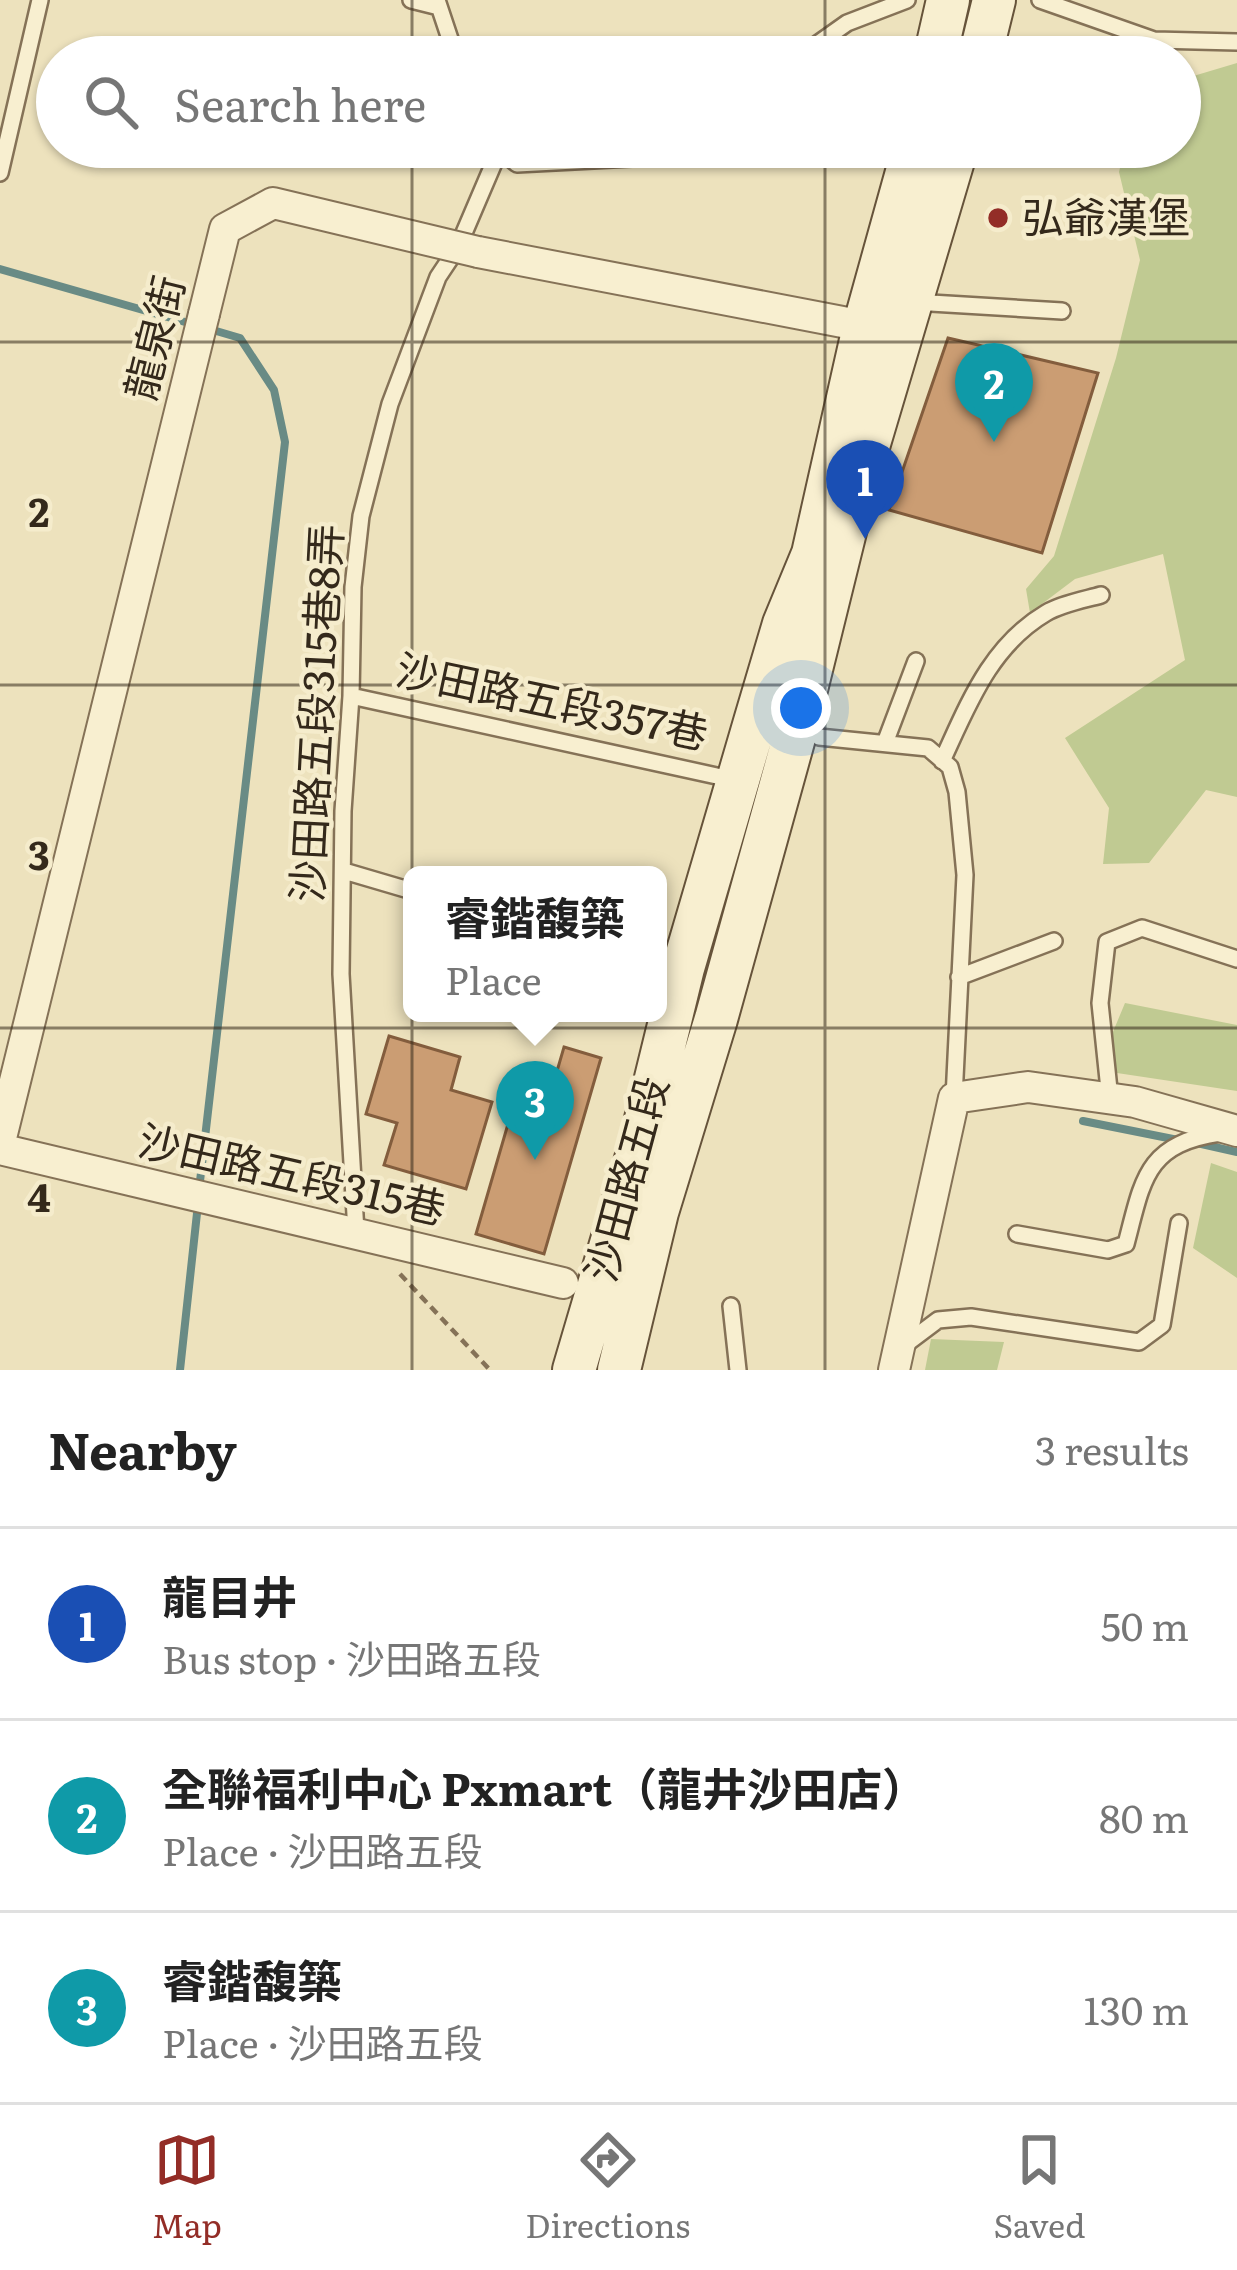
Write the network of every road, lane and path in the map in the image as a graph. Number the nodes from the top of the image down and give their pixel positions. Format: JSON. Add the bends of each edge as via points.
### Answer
{"nodes":[{"id":1,"x":40,"y":0,"type":"edge"},
{"id":2,"x":412,"y":0,"type":"edge"},
{"id":3,"x":907,"y":0,"type":"edge"},
{"id":4,"x":948,"y":0,"type":"edge"},
{"id":5,"x":994,"y":0,"type":"edge"},
{"id":6,"x":1040,"y":0,"type":"edge"},
{"id":7,"x":438,"y":4,"type":"edge"},
{"id":8,"x":449,"y":36,"type":"edge"},
{"id":9,"x":828,"y":36,"type":"edge"},
{"id":10,"x":940,"y":36,"type":"edge"},
{"id":11,"x":985,"y":36,"type":"edge"},
{"id":12,"x":1143,"y":36,"type":"edge"},
{"id":13,"x":1201,"y":41,"type":"edge"},
{"id":14,"x":1237,"y":42,"type":"edge"},
{"id":15,"x":490,"y":168,"type":"edge"},
{"id":16,"x":911,"y":168,"type":"edge"},
{"id":17,"x":949,"y":168,"type":"edge"},
{"id":18,"x":0,"y":173,"type":"edge"},
{"id":19,"x":1062,"y":311,"type":"dead end"},
{"id":20,"x":892,"y":321,"type":"junction"},
{"id":21,"x":813,"y":554,"type":"junction"},
{"id":22,"x":1100,"y":595,"type":"dead end"},
{"id":23,"x":916,"y":661,"type":"dead end"},
{"id":24,"x":351,"y":696,"type":"junction"},
{"id":25,"x":807,"y":734,"type":"junction"},
{"id":26,"x":886,"y":743,"type":"junction"},
{"id":27,"x":942,"y":761,"type":"junction"},
{"id":28,"x":738,"y":781,"type":"junction"},
{"id":29,"x":344,"y":872,"type":"junction"},
{"id":30,"x":403,"y":888,"type":"edge"},
{"id":31,"x":1054,"y":941,"type":"dead end"},
{"id":32,"x":1237,"y":958,"type":"edge"},
{"id":33,"x":729,"y":969,"type":"junction"},
{"id":34,"x":959,"y":977,"type":"junction"},
{"id":35,"x":667,"y":1014,"type":"edge"},
{"id":36,"x":665,"y":1022,"type":"edge"},
{"id":37,"x":954,"y":1098,"type":"junction"},
{"id":38,"x":1110,"y":1099,"type":"junction"},
{"id":39,"x":1237,"y":1130,"type":"edge"},
{"id":40,"x":0,"y":1146,"type":"edge"},
{"id":41,"x":654,"y":1223,"type":"junction"},
{"id":42,"x":1179,"y":1223,"type":"dead end"},
{"id":43,"x":360,"y":1234,"type":"junction"},
{"id":44,"x":1017,"y":1234,"type":"dead end"},
{"id":45,"x":584,"y":1293,"type":"junction"},
{"id":46,"x":731,"y":1306,"type":"dead end"},
{"id":47,"x":897,"y":1359,"type":"edge"},
{"id":48,"x":490,"y":1370,"type":"edge"},
{"id":49,"x":564,"y":1370,"type":"edge"},
{"id":50,"x":574,"y":1370,"type":"edge"},
{"id":51,"x":588,"y":1370,"type":"edge"},
{"id":52,"x":606,"y":1370,"type":"edge"},
{"id":53,"x":619,"y":1370,"type":"edge"},
{"id":54,"x":632,"y":1370,"type":"edge"},
{"id":55,"x":738,"y":1370,"type":"edge"}],
"edges":[{"from":1,"to":18,"type":"lane"},
{"from":2,"to":7,"type":"lane"},
{"from":3,"to":9,"type":"lane"},
{"from":4,"to":10,"type":"street"},
{"from":5,"to":11,"type":"street"},
{"from":6,"to":12,"type":"lane"},
{"from":7,"to":8,"type":"lane"},
{"from":13,"to":14,"type":"lane"},
{"from":15,"to":24,"type":"lane","name":"沙田路五段315巷8弄","via":[[390,404],[361,517]]},
{"from":16,"to":20,"type":"street","name":"沙田路五段"},
{"from":17,"to":20,"type":"street","name":"沙田路五段"},
{"from":19,"to":20,"type":"lane"},
{"from":20,"to":21,"type":"street","name":"沙田路五段"},
{"from":20,"to":25,"type":"street","name":"沙田路五段"},
{"from":20,"to":40,"type":"street","name":"龍泉街","bridge":true,"via":[[478,252],[273,203],[225,229]]},
{"from":21,"to":25,"type":"street","via":[[783,703],[790,726]]},
{"from":21,"to":28,"type":"street","name":"沙田路五段"},
{"from":22,"to":27,"type":"lane","via":[[1048,611],[1007,644],[979,681]]},
{"from":23,"to":26,"type":"lane"},
{"from":24,"to":28,"type":"lane","name":"沙田路五段357巷"},
{"from":24,"to":29,"type":"lane","name":"沙田路五段315巷8弄"},
{"from":25,"to":26,"type":"lane"},
{"from":25,"to":33,"type":"street","name":"沙田路五段"},
{"from":26,"to":27,"type":"lane","via":[[928,748]]},
{"from":27,"to":34,"type":"lane","via":[[957,792],[965,875]]},
{"from":28,"to":33,"type":"street","name":"沙田路五段","via":[[759,784],[762,794],[735,902]]},
{"from":28,"to":35,"type":"street","name":"沙田路五段"},
{"from":29,"to":30,"type":"lane"},
{"from":29,"to":43,"type":"lane","name":"沙田路五段315巷8弄","via":[[340,974]]},
{"from":31,"to":34,"type":"lane"},
{"from":32,"to":38,"type":"lane","via":[[1142,928],[1107,942],[1100,1003]]},
{"from":33,"to":41,"type":"street","name":"沙田路五段"},
{"from":34,"to":37,"type":"lane"},
{"from":36,"to":45,"type":"street","name":"沙田路五段","via":[[637,1156]]},
{"from":37,"to":38,"type":"street","via":[[1028,1087]]},
{"from":37,"to":47,"type":"street"},
{"from":38,"to":39,"type":"street"},
{"from":39,"to":44,"type":"lane","via":[[1198,1136],[1157,1156],[1126,1244],[1108,1250]]},
{"from":40,"to":43,"type":"street","name":"沙田路五段315巷"},
{"from":41,"to":53,"type":"street","name":"沙田路五段"},
{"from":41,"to":54,"type":"street","via":[[653,1289]]},
{"from":42,"to":47,"type":"lane","via":[[1162,1325],[1138,1342],[970,1317],[938,1320]]},
{"from":43,"to":45,"type":"street","name":"沙田路五段315巷"},
{"from":43,"to":48,"type":"path"},
{"from":45,"to":49,"type":"street"},
{"from":45,"to":50,"type":"street","name":"沙田路五段"},
{"from":45,"to":51,"type":"street","via":[[601,1316]]},
{"from":45,"to":52,"type":"street","via":[[618,1300]]},
{"from":46,"to":55,"type":"lane"}]}
